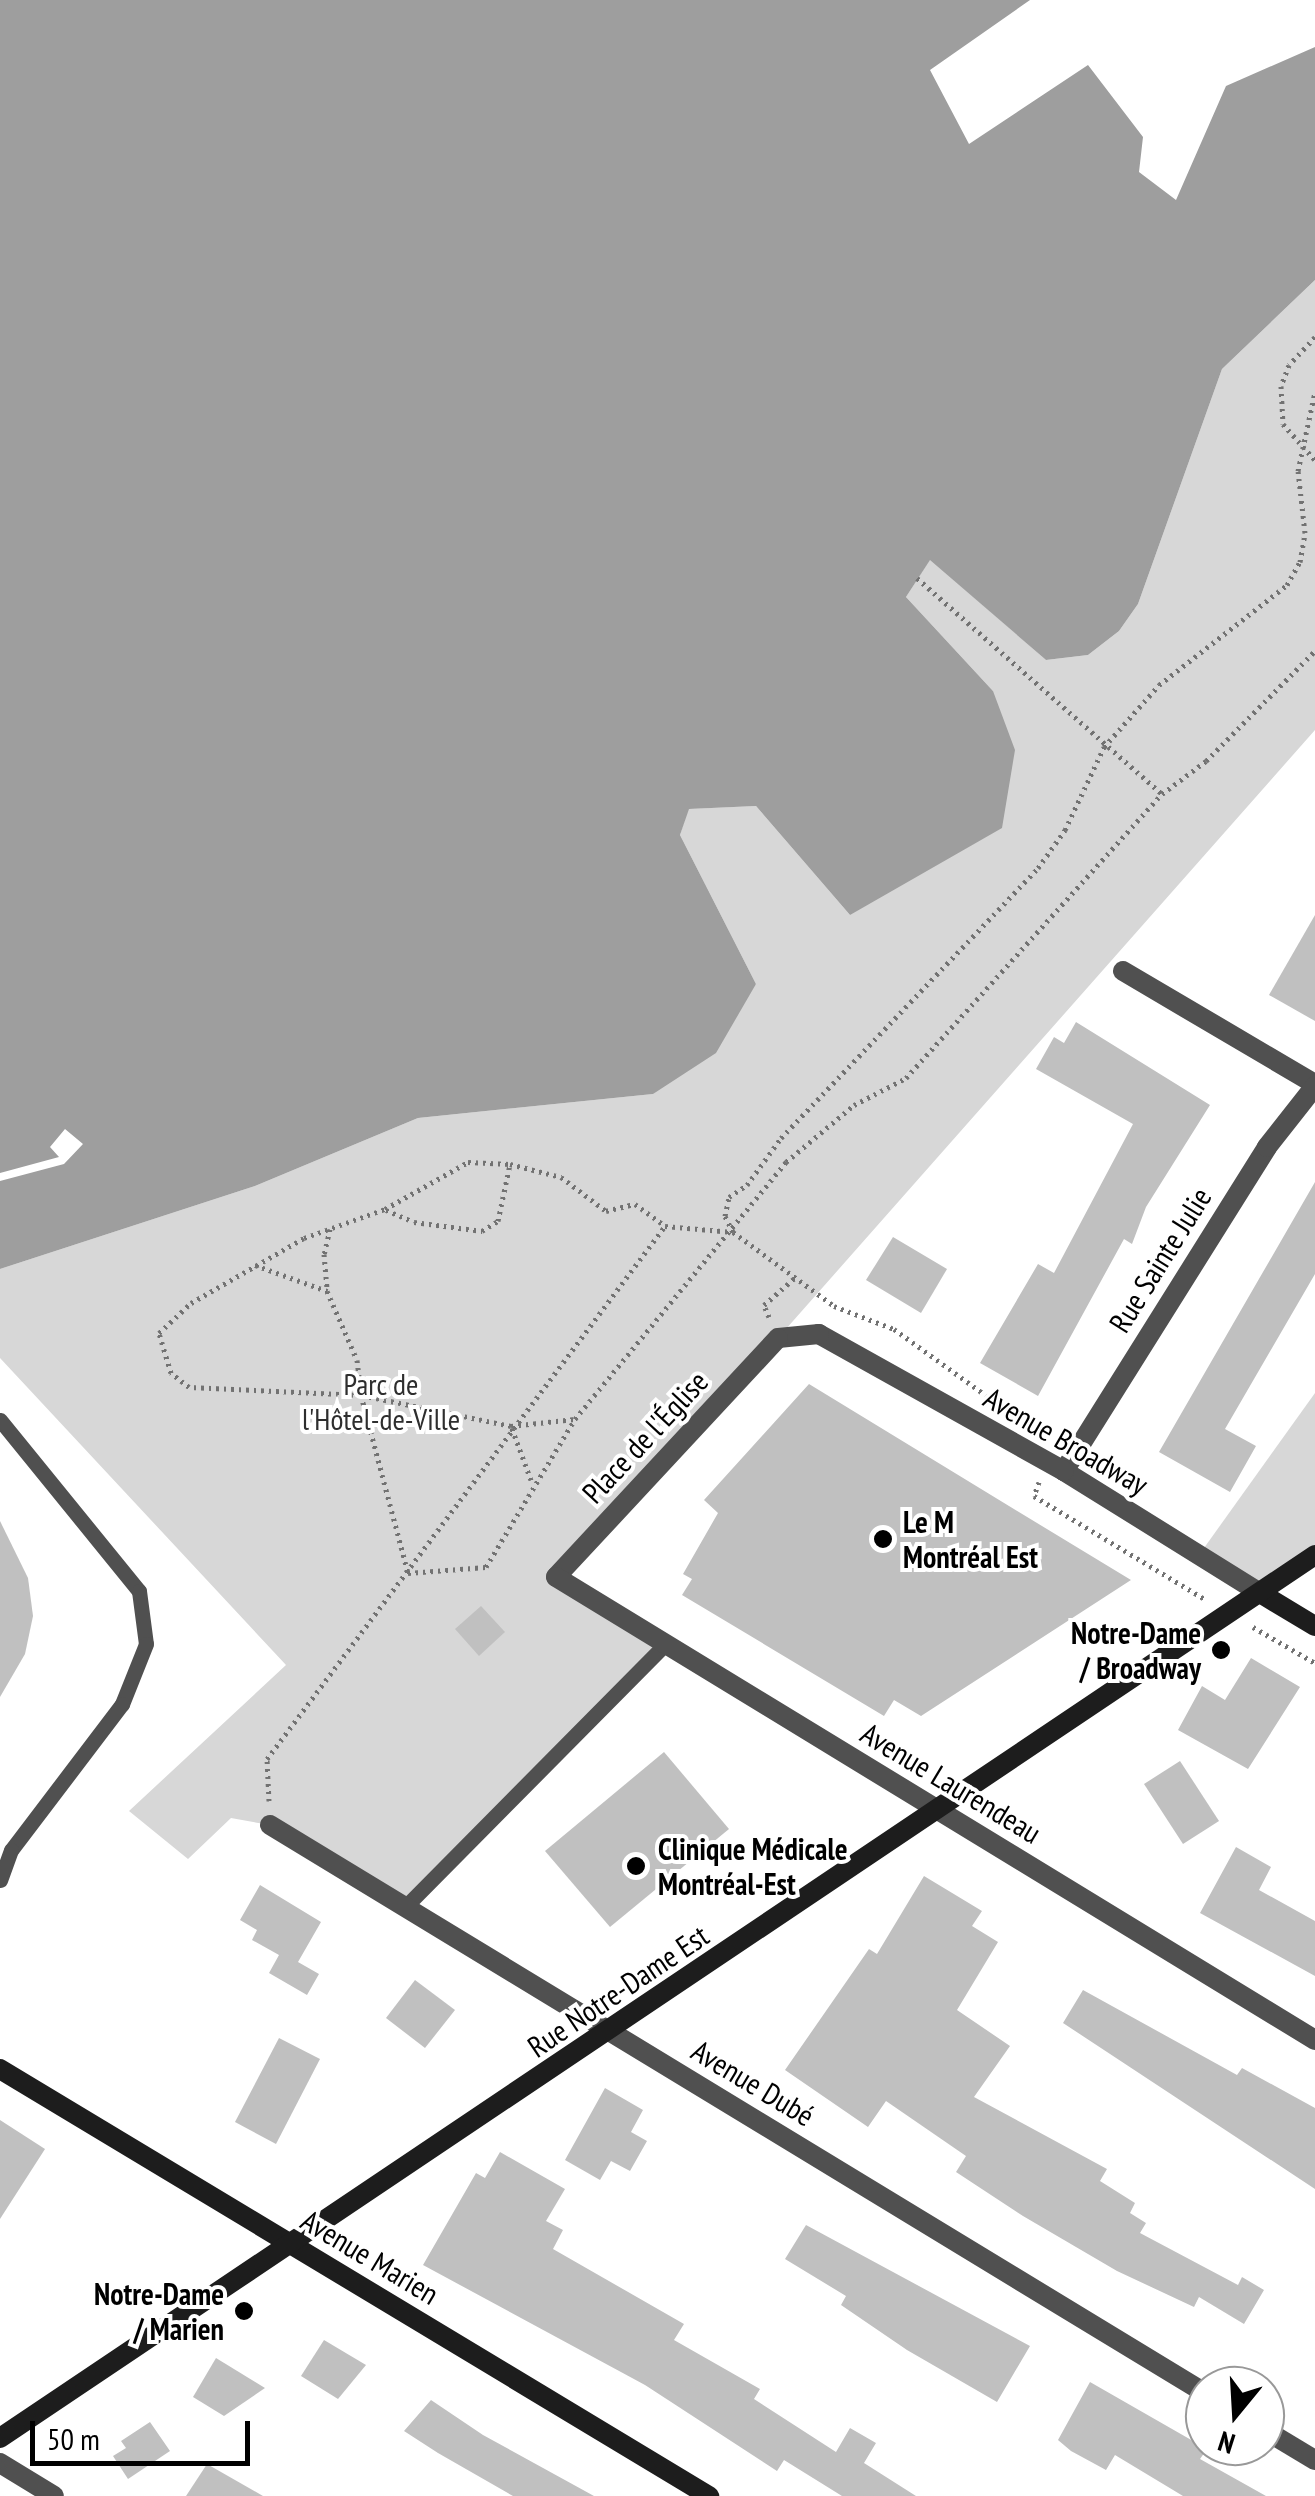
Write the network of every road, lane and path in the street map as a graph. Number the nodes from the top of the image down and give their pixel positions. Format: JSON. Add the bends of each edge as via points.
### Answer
{"nodes":[{"id":1,"x":1315,"y":338,"type":"edge"},
{"id":2,"x":1315,"y":392,"type":"edge"},
{"id":3,"x":1300,"y":448,"type":"junction"},
{"id":4,"x":1315,"y":460,"type":"edge"},
{"id":5,"x":917,"y":578,"type":"dead end"},
{"id":6,"x":1315,"y":651,"type":"edge"},
{"id":7,"x":1104,"y":747,"type":"junction"},
{"id":8,"x":1162,"y":794,"type":"junction"},
{"id":9,"x":1123,"y":972,"type":"dead end"},
{"id":10,"x":1315,"y":1085,"type":"edge"},
{"id":11,"x":510,"y":1164,"type":"junction"},
{"id":12,"x":384,"y":1209,"type":"junction"},
{"id":13,"x":665,"y":1226,"type":"junction"},
{"id":14,"x":330,"y":1229,"type":"junction"},
{"id":15,"x":733,"y":1232,"type":"junction"},
{"id":16,"x":255,"y":1265,"type":"junction"},
{"id":17,"x":797,"y":1276,"type":"junction"},
{"id":18,"x":327,"y":1292,"type":"junction"},
{"id":19,"x":778,"y":1338,"type":"junction"},
{"id":20,"x":361,"y":1395,"type":"junction"},
{"id":21,"x":1004,"y":1409,"type":"dead end"},
{"id":22,"x":575,"y":1419,"type":"junction"},
{"id":23,"x":0,"y":1420,"type":"edge"},
{"id":24,"x":511,"y":1426,"type":"junction"},
{"id":25,"x":1064,"y":1471,"type":"junction"},
{"id":26,"x":532,"y":1482,"type":"junction"},
{"id":27,"x":1034,"y":1496,"type":"dead end"},
{"id":28,"x":1315,"y":1555,"type":"edge"},
{"id":29,"x":408,"y":1573,"type":"junction"},
{"id":30,"x":556,"y":1577,"type":"joint"},
{"id":31,"x":1184,"y":1587,"type":"dead end"},
{"id":32,"x":1260,"y":1593,"type":"junction"},
{"id":33,"x":1315,"y":1626,"type":"edge"},
{"id":34,"x":1264,"y":1633,"type":"dead end"},
{"id":35,"x":664,"y":1645,"type":"junction"},
{"id":36,"x":1315,"y":1663,"type":"edge"},
{"id":37,"x":938,"y":1810,"type":"junction"},
{"id":38,"x":270,"y":1825,"type":"joint"},
{"id":39,"x":0,"y":1880,"type":"edge"},
{"id":40,"x":405,"y":1907,"type":"junction"},
{"id":41,"x":612,"y":2033,"type":"junction"},
{"id":42,"x":1315,"y":2040,"type":"edge"},
{"id":43,"x":0,"y":2069,"type":"edge"},
{"id":44,"x":292,"y":2245,"type":"junction"},
{"id":45,"x":1185,"y":2382,"type":"edge"},
{"id":46,"x":0,"y":2438,"type":"edge"},
{"id":47,"x":1285,"y":2442,"type":"edge"},
{"id":48,"x":1315,"y":2460,"type":"edge"},
{"id":49,"x":0,"y":2463,"type":"edge"},
{"id":50,"x":54,"y":2496,"type":"edge"},
{"id":51,"x":709,"y":2496,"type":"edge"}],
"edges":[{"from":1,"to":3,"type":"path","via":[[1289,365],[1281,386],[1283,424]]},
{"from":2,"to":3,"type":"path"},
{"from":3,"to":4,"type":"path"},
{"from":3,"to":7,"type":"path","via":[[1305,533],[1287,584],[1159,685]]},
{"from":5,"to":7,"type":"path"},
{"from":6,"to":8,"type":"path","via":[[1206,761]]},
{"from":7,"to":8,"type":"path"},
{"from":7,"to":15,"type":"path","via":[[1066,830],[1038,868],[781,1138],[747,1185],[728,1197],[725,1216]]},
{"from":8,"to":15,"type":"path","via":[[906,1078],[818,1132]]},
{"from":9,"to":10,"type":"street"},
{"from":10,"to":25,"type":"street","name":"Rue Sainte Julie","via":[[1267,1147]]},
{"from":11,"to":12,"type":"path","via":[[468,1162]]},
{"from":11,"to":12,"type":"path","via":[[498,1221],[482,1231],[414,1222]]},
{"from":11,"to":13,"type":"path","via":[[561,1177],[606,1211],[636,1204]]},
{"from":12,"to":14,"type":"path"},
{"from":13,"to":15,"type":"path"},
{"from":13,"to":24,"type":"path"},
{"from":14,"to":16,"type":"path"},
{"from":14,"to":18,"type":"path"},
{"from":15,"to":17,"type":"path"},
{"from":15,"to":22,"type":"path"},
{"from":16,"to":18,"type":"path"},
{"from":16,"to":20,"type":"path","via":[[191,1303],[160,1333],[171,1373],[189,1387]]},
{"from":17,"to":19,"type":"path","via":[[764,1305]]},
{"from":17,"to":21,"type":"path","via":[[834,1306],[894,1329]]},
{"from":18,"to":20,"type":"path","via":[[357,1360]]},
{"from":19,"to":25,"type":"street","name":"Avenue Broadway","via":[[819,1334]]},
{"from":19,"to":30,"type":"street","name":"Place de l'Église"},
{"from":20,"to":24,"type":"path"},
{"from":20,"to":29,"type":"path"},
{"from":22,"to":24,"type":"path"},
{"from":22,"to":26,"type":"path"},
{"from":23,"to":39,"type":"lane","via":[[139,1591],[146,1644],[122,1704],[11,1850]]},
{"from":24,"to":26,"type":"path"},
{"from":24,"to":29,"type":"path"},
{"from":25,"to":32,"type":"street","name":"Avenue Broadway"},
{"from":26,"to":29,"type":"path","via":[[486,1567]]},
{"from":27,"to":31,"type":"path"},
{"from":28,"to":32,"type":"main road","name":"Rue Notre-Dame Est"},
{"from":29,"to":38,"type":"path","via":[[267,1758]]},
{"from":30,"to":35,"type":"street","name":"Avenue Laurendeau"},
{"from":32,"to":33,"type":"main road","name":"Avenue Broadway"},
{"from":32,"to":37,"type":"main road","name":"Rue Notre-Dame Est"},
{"from":34,"to":36,"type":"path"},
{"from":35,"to":37,"type":"street","name":"Avenue Laurendeau"},
{"from":35,"to":40,"type":"lane"},
{"from":37,"to":41,"type":"main road","name":"Rue Notre-Dame Est"},
{"from":37,"to":42,"type":"street","name":"Avenue Laurendeau"},
{"from":38,"to":40,"type":"street","name":"Avenue Dubé"},
{"from":40,"to":41,"type":"street","name":"Avenue Dubé"},
{"from":41,"to":44,"type":"main road","name":"Rue Notre-Dame Est"},
{"from":41,"to":45,"type":"street","name":"Avenue Dubé"},
{"from":43,"to":44,"type":"main road","name":"Avenue Marien"},
{"from":44,"to":46,"type":"main road","name":"Rue Notre-Dame Est"},
{"from":44,"to":51,"type":"main road","name":"Avenue Marien"},
{"from":47,"to":48,"type":"street"},
{"from":49,"to":50,"type":"street"}]}
